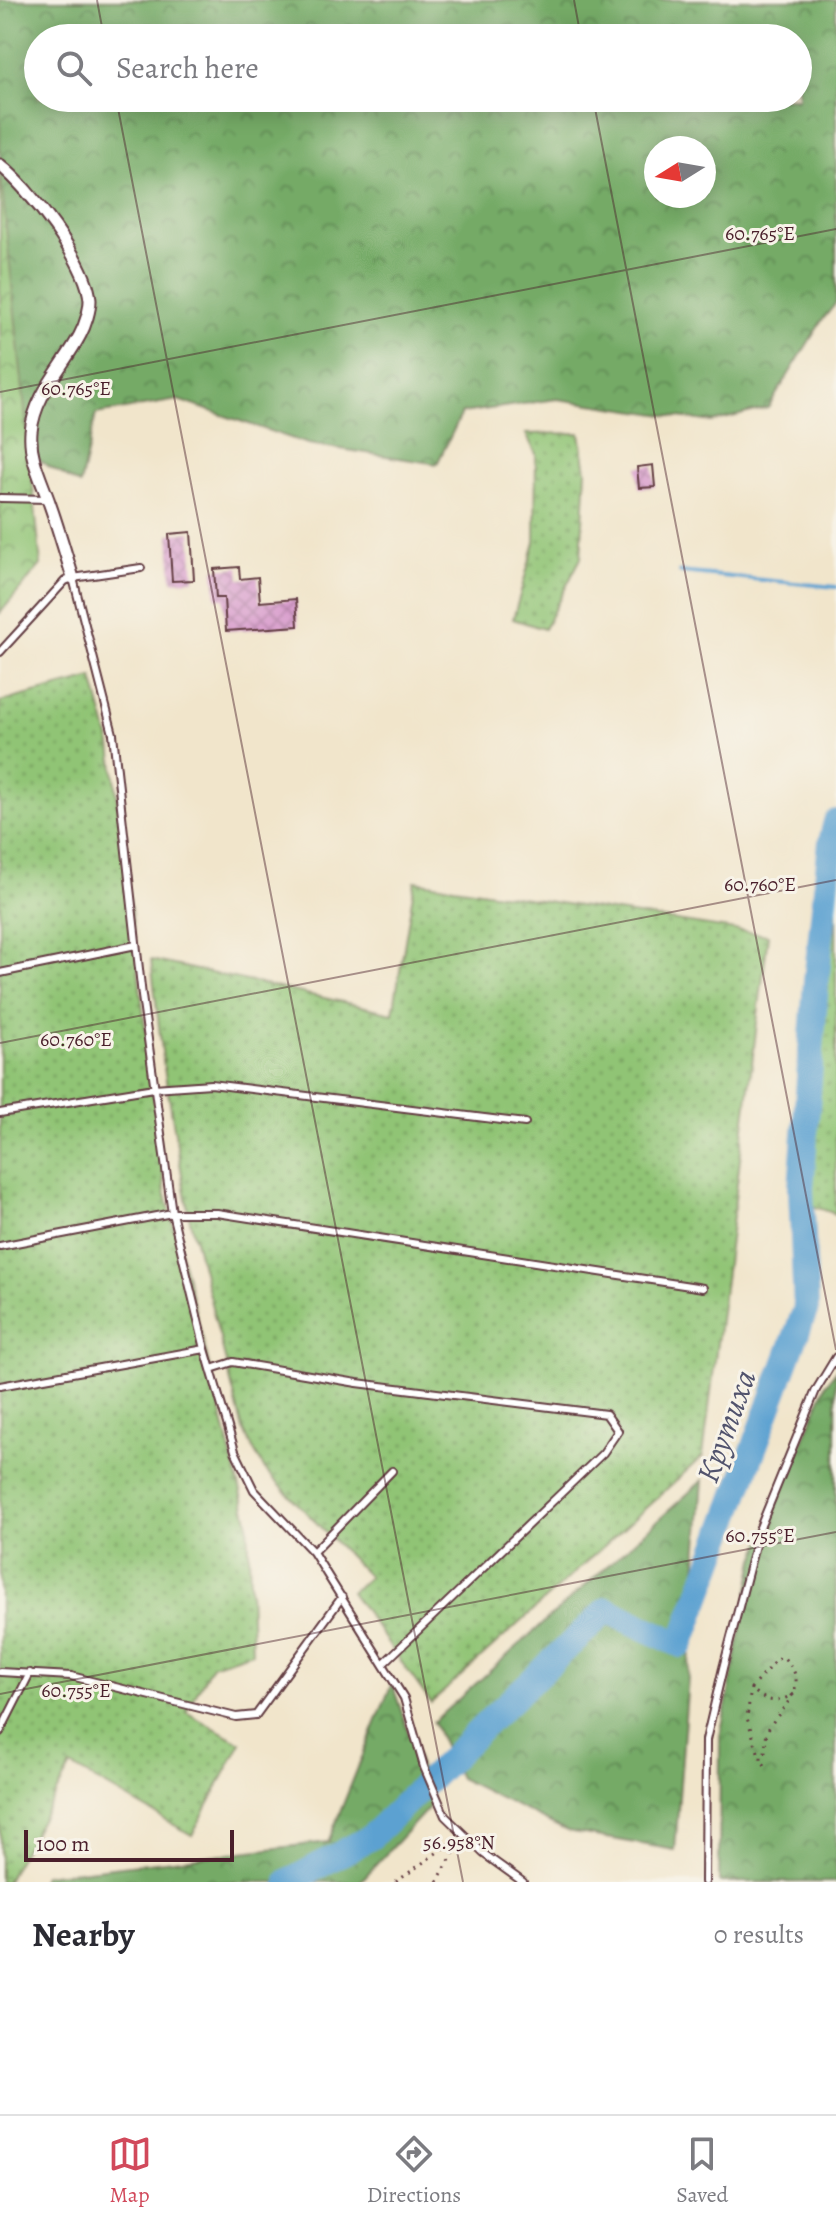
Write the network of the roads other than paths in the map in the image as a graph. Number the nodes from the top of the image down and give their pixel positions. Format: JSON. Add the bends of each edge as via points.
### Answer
{"nodes":[{"id":1,"x":0,"y":165,"type":"edge"},
{"id":2,"x":0,"y":498,"type":"edge"},
{"id":3,"x":48,"y":499,"type":"junction"},
{"id":4,"x":141,"y":568,"type":"dead end"},
{"id":5,"x":73,"y":578,"type":"junction"},
{"id":6,"x":0,"y":652,"type":"edge"},
{"id":7,"x":136,"y":945,"type":"junction"},
{"id":8,"x":0,"y":973,"type":"edge"},
{"id":9,"x":154,"y":1088,"type":"junction"},
{"id":10,"x":0,"y":1113,"type":"edge"},
{"id":11,"x":525,"y":1123,"type":"dead end"},
{"id":12,"x":172,"y":1213,"type":"junction"},
{"id":13,"x":0,"y":1246,"type":"edge"},
{"id":14,"x":703,"y":1288,"type":"dead end"},
{"id":15,"x":205,"y":1349,"type":"junction"},
{"id":16,"x":836,"y":1357,"type":"edge"},
{"id":17,"x":211,"y":1369,"type":"junction"},
{"id":18,"x":0,"y":1386,"type":"edge"},
{"id":19,"x":392,"y":1471,"type":"dead end"},
{"id":20,"x":313,"y":1552,"type":"junction"},
{"id":21,"x":342,"y":1597,"type":"junction"},
{"id":22,"x":383,"y":1664,"type":"junction"},
{"id":23,"x":0,"y":1672,"type":"edge"},
{"id":24,"x":30,"y":1673,"type":"junction"},
{"id":25,"x":0,"y":1732,"type":"edge"},
{"id":26,"x":523,"y":1882,"type":"edge"},
{"id":27,"x":705,"y":1882,"type":"edge"}],
"edges":[{"from":1,"to":3,"type":"street","via":[[67,247],[90,301],[83,331],[32,425],[31,448]]},
{"from":2,"to":3,"type":"lane"},
{"from":3,"to":5,"type":"street"},
{"from":4,"to":5,"type":"lane"},
{"from":5,"to":6,"type":"lane"},
{"from":5,"to":7,"type":"lane","via":[[113,734]]},
{"from":7,"to":8,"type":"lane"},
{"from":7,"to":9,"type":"lane"},
{"from":9,"to":10,"type":"lane"},
{"from":9,"to":11,"type":"lane","via":[[211,1084]]},
{"from":9,"to":12,"type":"lane"},
{"from":12,"to":13,"type":"lane"},
{"from":12,"to":14,"type":"lane","via":[[217,1213]]},
{"from":12,"to":15,"type":"lane"},
{"from":15,"to":17,"type":"lane"},
{"from":15,"to":18,"type":"lane"},
{"from":16,"to":27,"type":"lane","via":[[816,1390],[759,1530],[723,1668],[706,1740]]},
{"from":17,"to":20,"type":"lane","via":[[235,1451],[254,1490]]},
{"from":17,"to":22,"type":"lane","via":[[233,1362],[606,1414],[618,1431],[603,1453]]},
{"from":19,"to":20,"type":"lane"},
{"from":20,"to":21,"type":"lane"},
{"from":21,"to":22,"type":"lane"},
{"from":21,"to":24,"type":"lane","via":[[256,1715],[236,1717],[71,1676]]},
{"from":22,"to":26,"type":"lane","via":[[404,1698],[445,1816]]},
{"from":23,"to":24,"type":"lane"},
{"from":24,"to":25,"type":"lane"}]}
